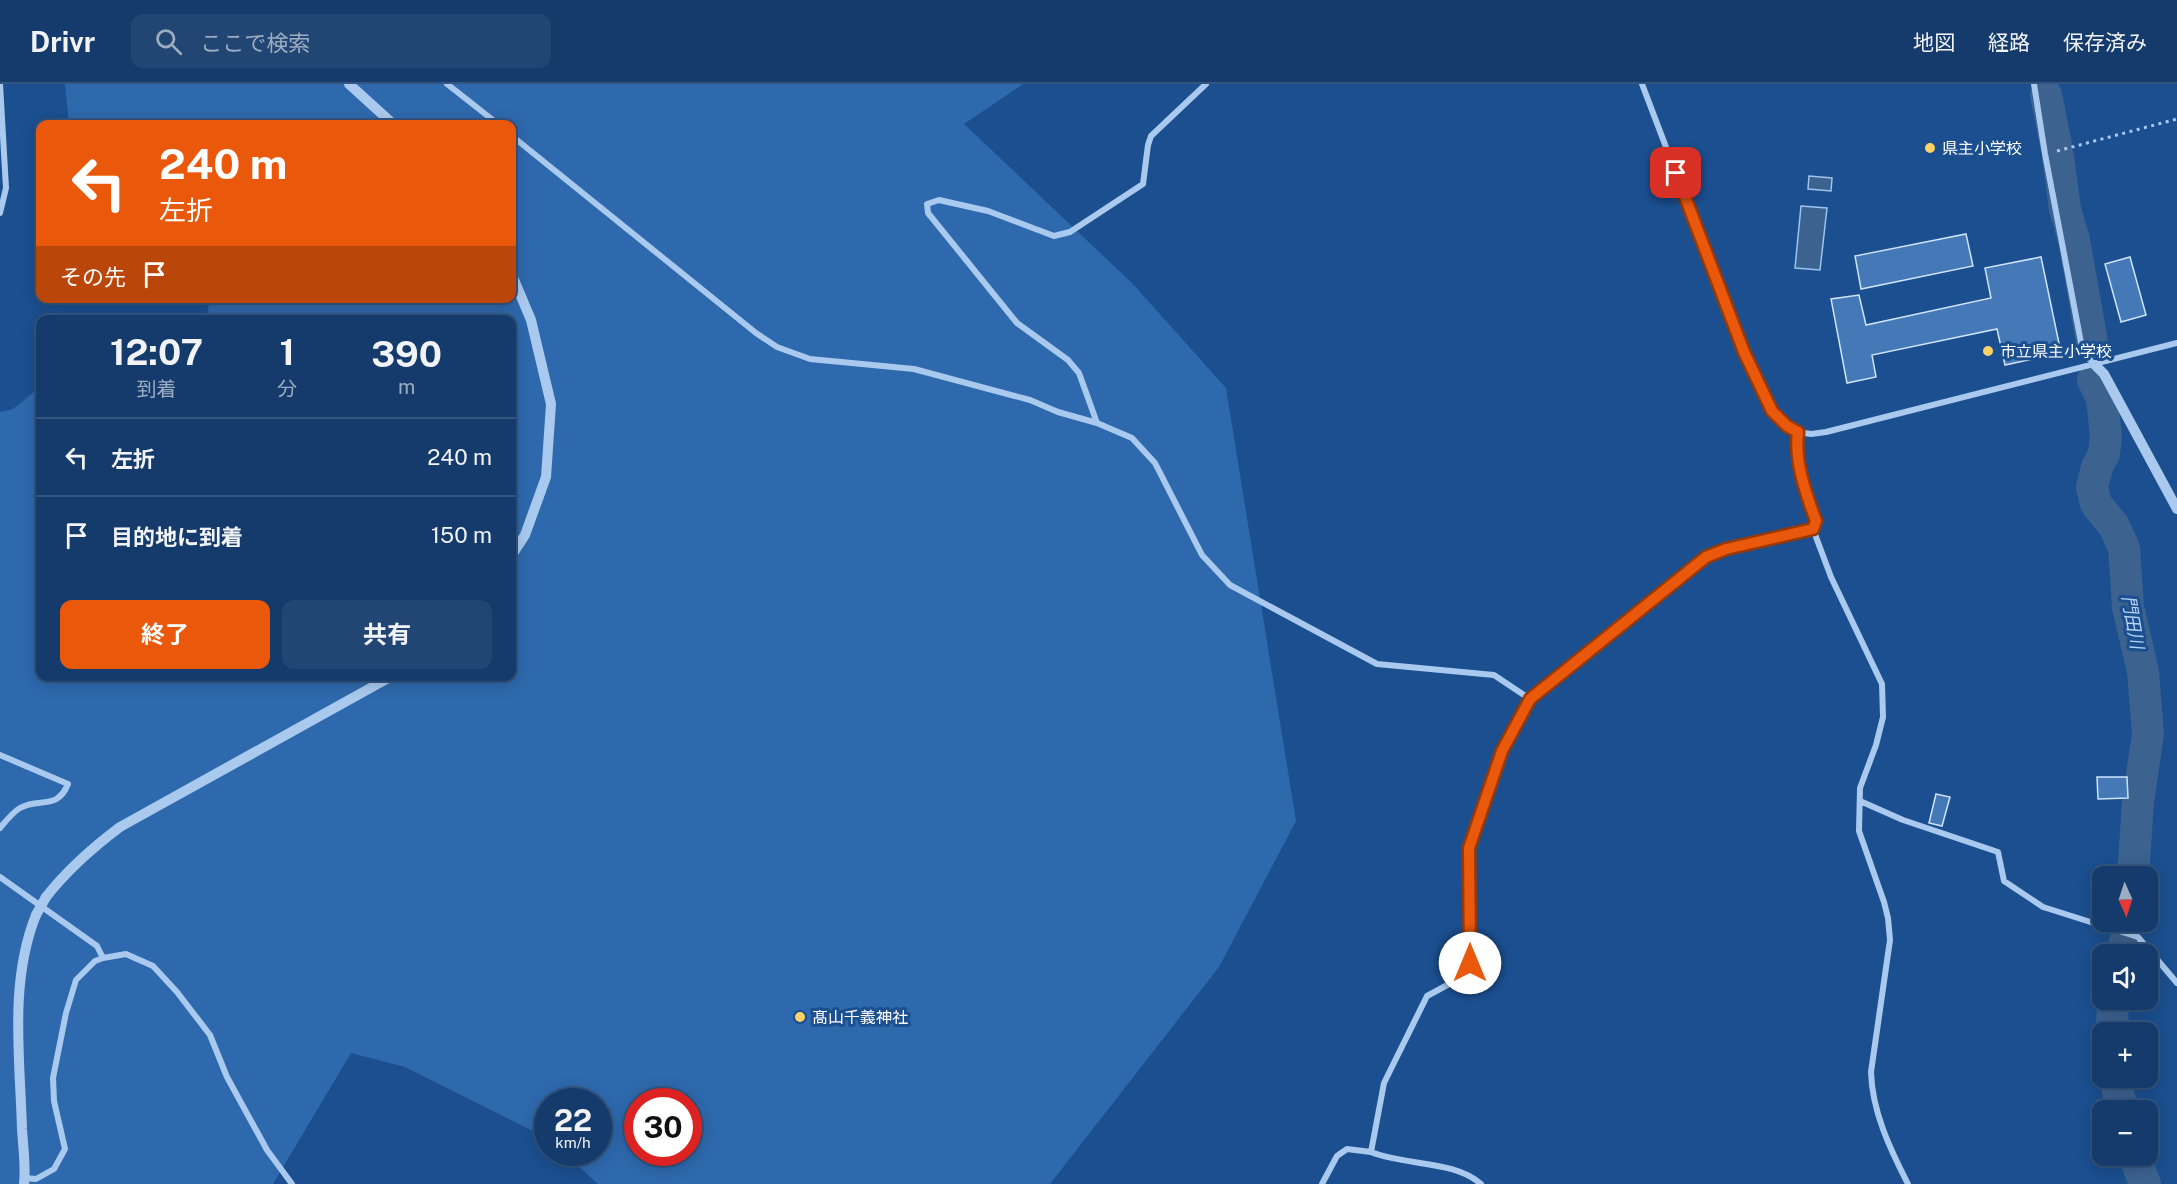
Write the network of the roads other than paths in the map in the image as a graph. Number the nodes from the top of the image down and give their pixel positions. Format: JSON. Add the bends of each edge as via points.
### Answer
{"nodes":[{"id":1,"x":0,"y":84,"type":"edge"},
{"id":2,"x":349,"y":84,"type":"edge"},
{"id":3,"x":447,"y":84,"type":"edge"},
{"id":4,"x":1206,"y":84,"type":"edge"},
{"id":5,"x":1642,"y":84,"type":"edge"},
{"id":6,"x":2034,"y":84,"type":"edge"},
{"id":7,"x":389,"y":120,"type":"edge"},
{"id":8,"x":493,"y":120,"type":"edge"},
{"id":9,"x":516,"y":139,"type":"edge"},
{"id":10,"x":0,"y":213,"type":"edge"},
{"id":11,"x":516,"y":284,"type":"edge"},
{"id":12,"x":2177,"y":343,"type":"edge"},
{"id":13,"x":2095,"y":365,"type":"junction"},
{"id":14,"x":1097,"y":423,"type":"junction"},
{"id":15,"x":1798,"y":432,"type":"junction"},
{"id":16,"x":2177,"y":509,"type":"edge"},
{"id":17,"x":1813,"y":529,"type":"junction"},
{"id":18,"x":516,"y":549,"type":"edge"},
{"id":19,"x":383,"y":681,"type":"edge"},
{"id":20,"x":1530,"y":699,"type":"junction"},
{"id":21,"x":0,"y":755,"type":"edge"},
{"id":22,"x":1860,"y":801,"type":"junction"},
{"id":23,"x":0,"y":828,"type":"edge"},
{"id":24,"x":0,"y":877,"type":"edge"},
{"id":25,"x":104,"y":958,"type":"junction"},
{"id":26,"x":2177,"y":982,"type":"edge"},
{"id":27,"x":1371,"y":1152,"type":"junction"},
{"id":28,"x":24,"y":1181,"type":"edge"},
{"id":29,"x":292,"y":1184,"type":"edge"},
{"id":30,"x":1322,"y":1184,"type":"edge"},
{"id":31,"x":1481,"y":1184,"type":"edge"},
{"id":32,"x":1908,"y":1184,"type":"edge"}],
"edges":[{"from":1,"to":10,"type":"street","via":[[6,188]]},
{"from":2,"to":7,"type":"street"},
{"from":3,"to":8,"type":"street"},
{"from":4,"to":14,"type":"street","via":[[1151,136],[1143,184],[1070,232],[1054,236],[988,211],[939,200],[927,204],[928,213],[1017,323],[1068,360],[1079,373]]},
{"from":5,"to":15,"type":"street","via":[[1744,352],[1772,411]]},
{"from":6,"to":13,"type":"street","via":[[2083,353]]},
{"from":9,"to":14,"type":"street","via":[[777,347],[810,359],[914,369],[1030,400]]},
{"from":11,"to":18,"type":"street","via":[[531,320],[551,404],[546,477]]},
{"from":12,"to":13,"type":"street"},
{"from":13,"to":15,"type":"street","via":[[1826,432]]},
{"from":13,"to":16,"type":"street","via":[[2104,374]]},
{"from":14,"to":20,"type":"street","via":[[1132,438],[1155,463],[1202,555],[1230,585],[1377,664],[1494,675]]},
{"from":15,"to":17,"type":"street","via":[[1798,459],[1816,521]]},
{"from":17,"to":20,"type":"street","via":[[1706,557]]},
{"from":17,"to":22,"type":"street","via":[[1831,577],[1882,684],[1882,717],[1860,788]]},
{"from":19,"to":28,"type":"street","bridge":true,"via":[[120,827],[91,848],[46,897],[26,938],[18,997]]},
{"from":20,"to":27,"type":"street","via":[[1502,751],[1469,848],[1470,963],[1464,976],[1427,996],[1384,1083]]},
{"from":21,"to":23,"type":"street","via":[[68,784],[56,800],[20,807]]},
{"from":22,"to":26,"type":"street","via":[[1998,852],[2004,881],[2043,907],[2138,937]]},
{"from":22,"to":32,"type":"street","via":[[1859,831],[1884,902],[1890,940],[1871,1091]]},
{"from":24,"to":25,"type":"street","via":[[97,946]]},
{"from":25,"to":28,"type":"street","via":[[95,961],[76,980],[66,1013],[53,1078],[64,1149],[54,1169]]},
{"from":25,"to":29,"type":"street","via":[[126,954],[153,966],[177,992],[210,1035],[227,1077],[267,1150]]},
{"from":27,"to":30,"type":"street","via":[[1347,1149],[1337,1156]]},
{"from":27,"to":31,"type":"street","via":[[1458,1170]]}]}
